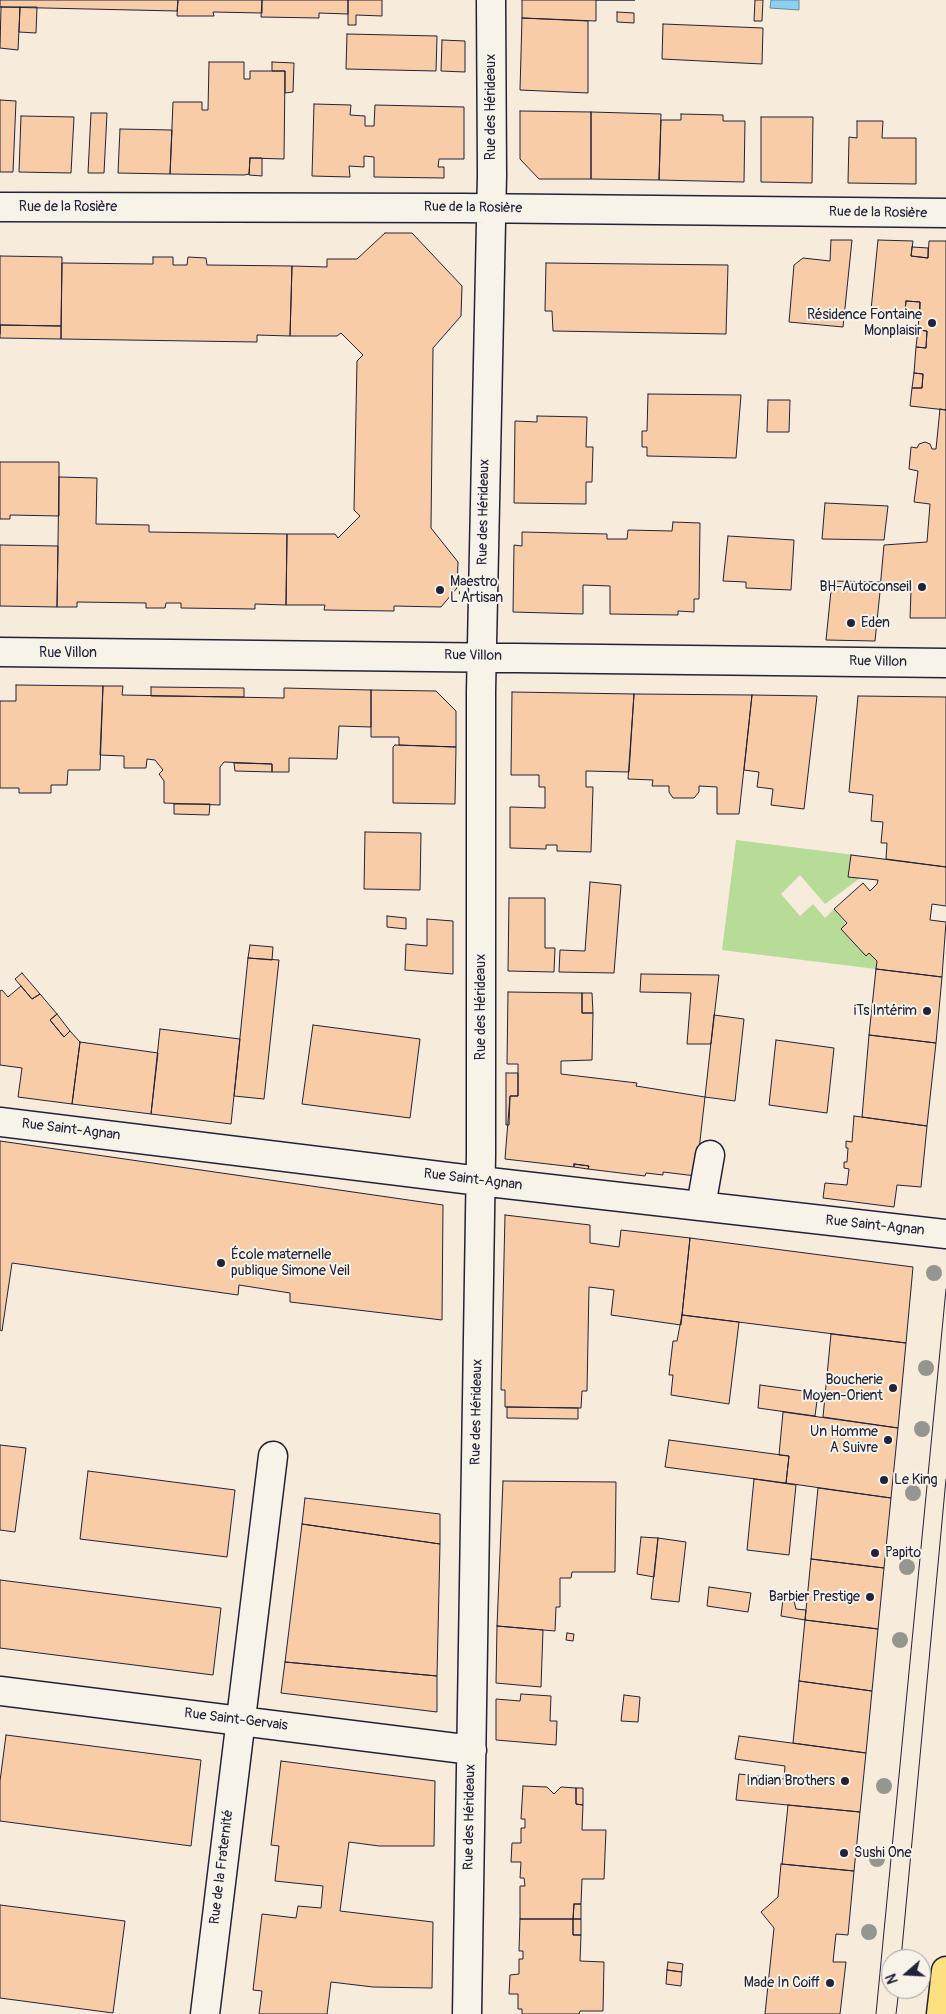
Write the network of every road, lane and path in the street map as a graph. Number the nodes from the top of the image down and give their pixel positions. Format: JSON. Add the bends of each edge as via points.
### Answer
{"nodes":[{"id":1,"x":491,"y":0,"type":"edge"},
{"id":2,"x":0,"y":207,"type":"edge"},
{"id":3,"x":491,"y":208,"type":"junction"},
{"id":4,"x":946,"y":213,"type":"edge"},
{"id":5,"x":0,"y":652,"type":"edge"},
{"id":6,"x":482,"y":656,"type":"junction"},
{"id":7,"x":946,"y":663,"type":"edge"},
{"id":8,"x":0,"y":1122,"type":"edge"},
{"id":9,"x":710,"y":1155,"type":"dead end"},
{"id":10,"x":480,"y":1181,"type":"junction"},
{"id":11,"x":701,"y":1206,"type":"junction"},
{"id":12,"x":946,"y":1234,"type":"edge"},
{"id":13,"x":273,"y":1456,"type":"dead end"},
{"id":14,"x":0,"y":1690,"type":"edge"},
{"id":15,"x":239,"y":1721,"type":"junction"},
{"id":16,"x":472,"y":1750,"type":"junction"},
{"id":17,"x":946,"y":1971,"type":"edge"},
{"id":18,"x":205,"y":2014,"type":"edge"},
{"id":19,"x":467,"y":2014,"type":"edge"},
{"id":20,"x":941,"y":2014,"type":"edge"}],
"edges":[{"from":1,"to":3,"type":"street","name":"Rue des Hérideaux"},
{"from":2,"to":3,"type":"street","name":"Rue de la Rosière"},
{"from":3,"to":4,"type":"street","name":"Rue de la Rosière"},
{"from":3,"to":6,"type":"street","name":"Rue des Hérideaux"},
{"from":5,"to":6,"type":"street","name":"Rue Villon"},
{"from":6,"to":7,"type":"street","name":"Rue Villon"},
{"from":6,"to":10,"type":"street","name":"Rue des Hérideaux"},
{"from":8,"to":10,"type":"street","name":"Rue Saint-Agnan"},
{"from":9,"to":11,"type":"street"},
{"from":10,"to":11,"type":"street","name":"Rue Saint-Agnan"},
{"from":10,"to":16,"type":"street","name":"Rue des Hérideaux"},
{"from":11,"to":12,"type":"street","name":"Rue Saint-Agnan"},
{"from":13,"to":15,"type":"street","name":"Rue de la Fraternité"},
{"from":14,"to":15,"type":"street","name":"Rue Saint-Gervais"},
{"from":15,"to":16,"type":"street","name":"Rue Saint-Gervais"},
{"from":15,"to":18,"type":"street","name":"Rue de la Fraternité"},
{"from":16,"to":19,"type":"street","name":"Rue des Hérideaux"},
{"from":17,"to":20,"type":"main road"}]}
